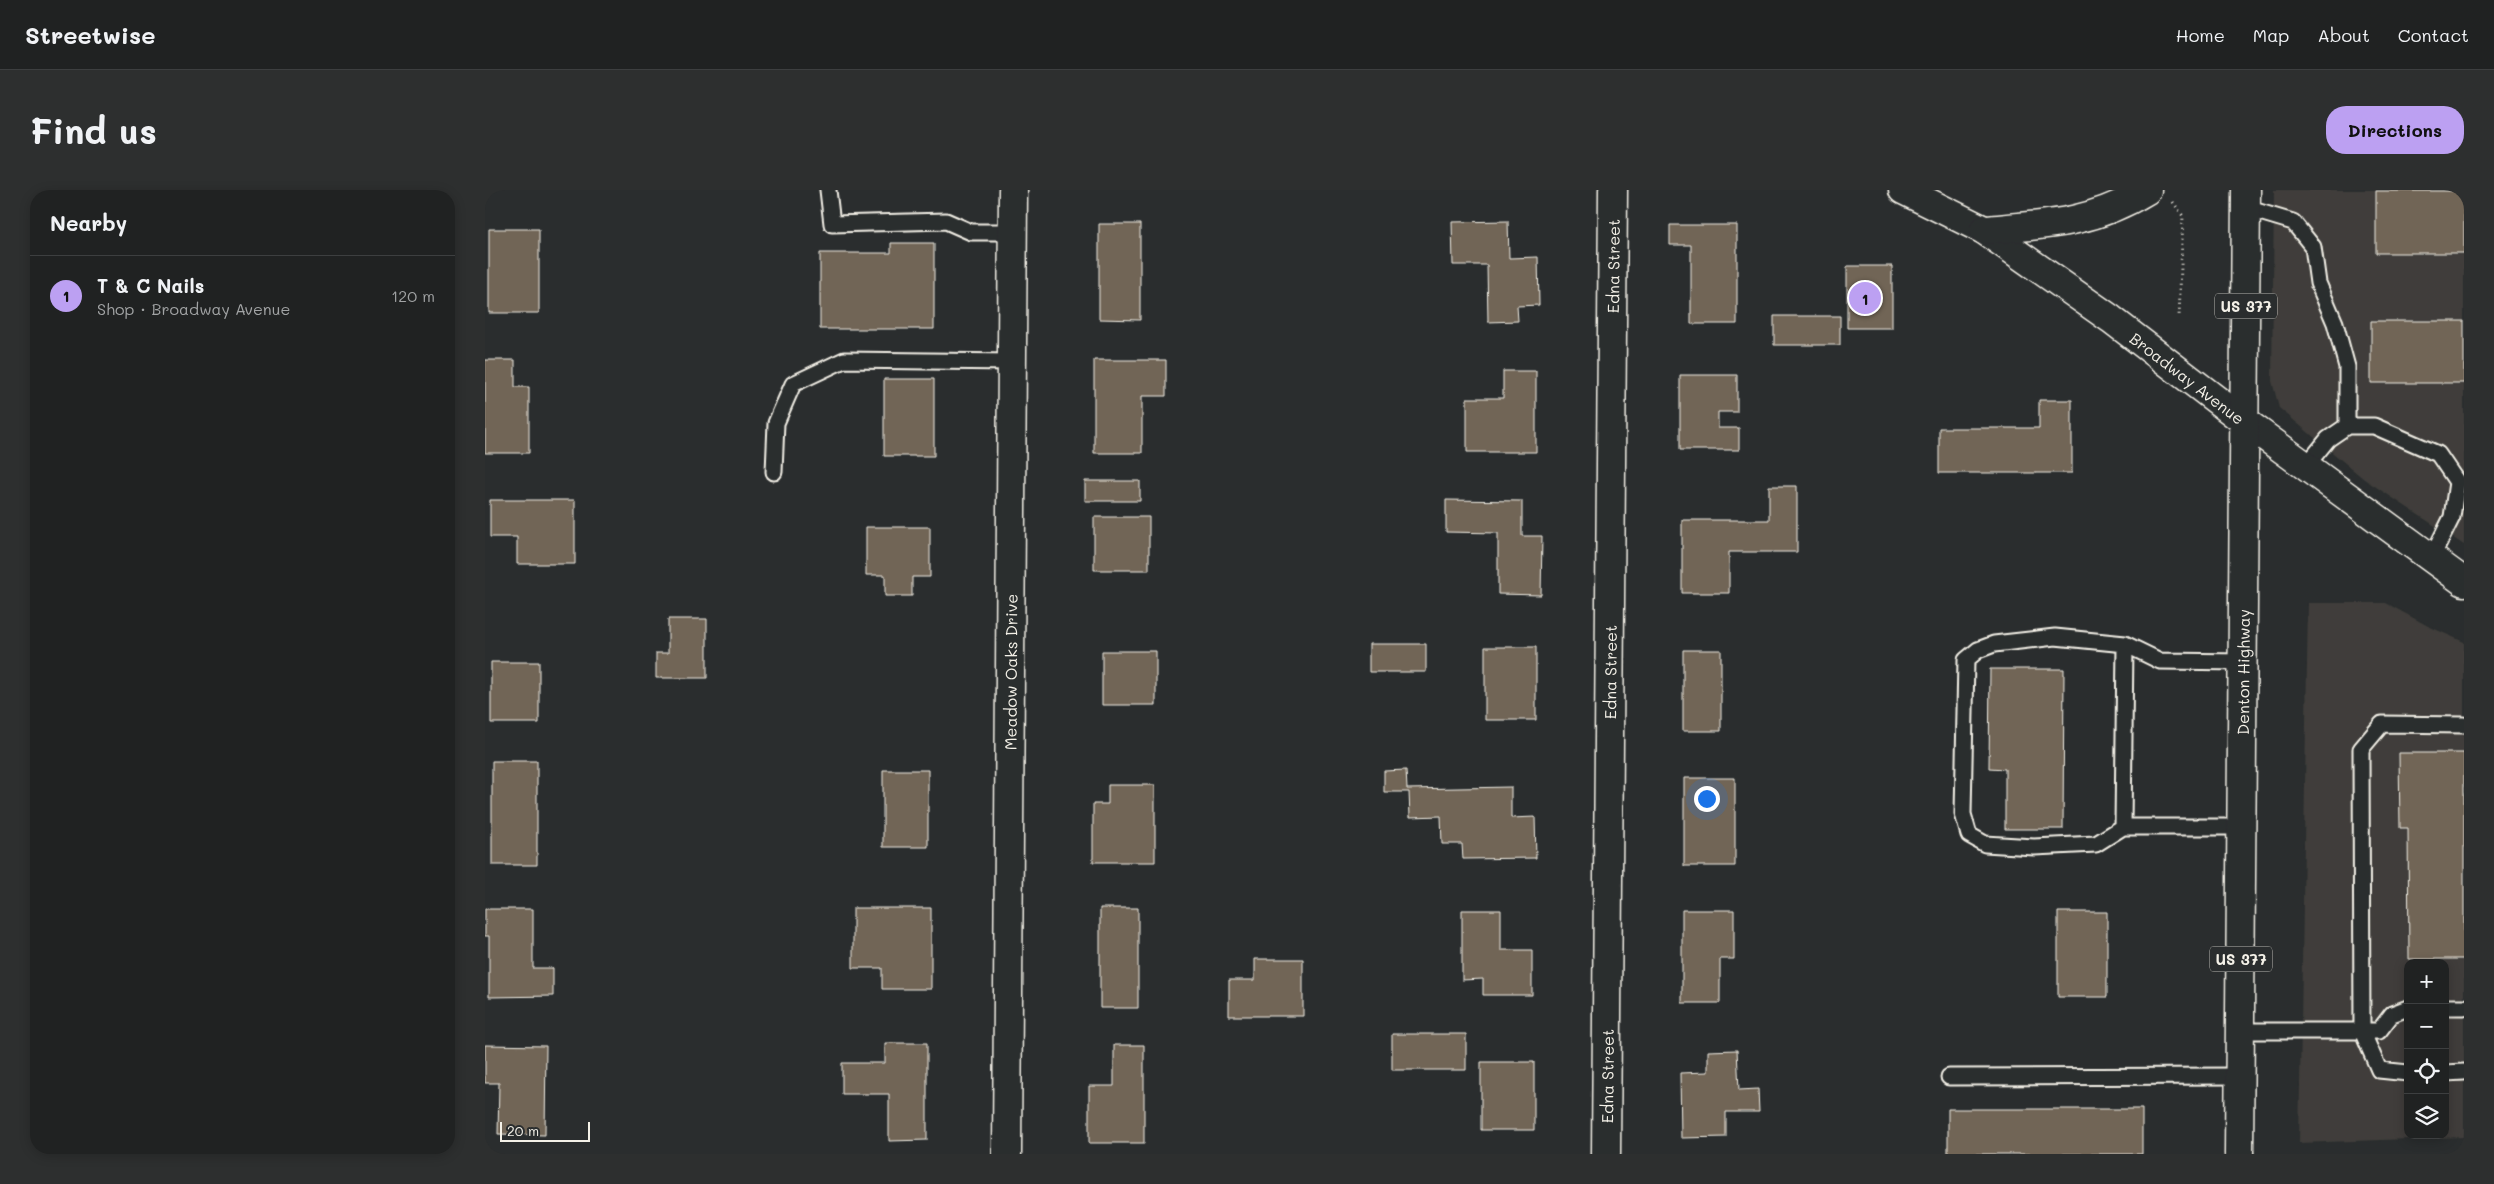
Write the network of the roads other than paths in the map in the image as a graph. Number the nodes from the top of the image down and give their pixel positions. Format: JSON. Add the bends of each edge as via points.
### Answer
{"nodes":[{"id":1,"x":828,"y":190,"type":"edge"},
{"id":2,"x":1013,"y":190,"type":"edge"},
{"id":3,"x":1613,"y":190,"type":"edge"},
{"id":4,"x":1903,"y":190,"type":"edge"},
{"id":5,"x":2158,"y":194,"type":"edge"},
{"id":6,"x":2246,"y":199,"type":"edge"},
{"id":7,"x":1984,"y":230,"type":"junction"},
{"id":8,"x":1013,"y":232,"type":"junction"},
{"id":9,"x":1012,"y":362,"type":"junction"},
{"id":10,"x":2244,"y":421,"type":"junction"},
{"id":11,"x":2347,"y":426,"type":"junction"},
{"id":12,"x":2306,"y":466,"type":"junction"},
{"id":13,"x":774,"y":472,"type":"dead end"},
{"id":14,"x":2431,"y":559,"type":"junction"},
{"id":15,"x":2464,"y":582,"type":"edge"},
{"id":16,"x":2125,"y":644,"type":"junction"},
{"id":17,"x":2243,"y":662,"type":"junction"},
{"id":18,"x":2464,"y":725,"type":"edge"},
{"id":19,"x":2123,"y":827,"type":"junction"},
{"id":20,"x":2242,"y":827,"type":"junction"},
{"id":21,"x":2449,"y":1007,"type":"edge"},
{"id":22,"x":2464,"y":1007,"type":"edge"},
{"id":23,"x":2404,"y":1010,"type":"edge"},
{"id":24,"x":2241,"y":1031,"type":"junction"},
{"id":25,"x":2362,"y":1031,"type":"junction"},
{"id":26,"x":2464,"y":1072,"type":"edge"},
{"id":27,"x":2404,"y":1073,"type":"edge"},
{"id":28,"x":2449,"y":1073,"type":"edge"},
{"id":29,"x":2240,"y":1076,"type":"junction"},
{"id":30,"x":1949,"y":1078,"type":"dead end"},
{"id":31,"x":1007,"y":1154,"type":"edge"},
{"id":32,"x":1606,"y":1154,"type":"edge"},
{"id":33,"x":2239,"y":1154,"type":"edge"}],
"edges":[{"from":1,"to":8,"type":"lane","via":[[831,224],[946,220],[971,232]]},
{"from":2,"to":8,"type":"street","name":"Meadow Oaks Drive"},
{"from":3,"to":32,"type":"street","name":"Edna Street"},
{"from":4,"to":7,"type":"street","name":"Broadway Avenue"},
{"from":5,"to":7,"type":"street","via":[[2095,216],[2054,224]]},
{"from":6,"to":10,"type":"street","name":"Denton Highway","number":"US 377"},
{"from":6,"to":11,"type":"lane","via":[[2293,222],[2313,247],[2318,283],[2335,323],[2347,366]]},
{"from":7,"to":10,"type":"street","name":"Broadway Avenue","via":[[2171,363]]},
{"from":8,"to":9,"type":"street","name":"Meadow Oaks Drive"},
{"from":9,"to":13,"type":"lane","via":[[844,360],[793,384],[776,423]]},
{"from":9,"to":31,"type":"street","name":"Meadow Oaks Drive"},
{"from":10,"to":12,"type":"street","name":"Broadway Avenue"},
{"from":10,"to":17,"type":"street","name":"Denton Highway","number":"US 377"},
{"from":11,"to":12,"type":"lane","via":[[2328,439]]},
{"from":11,"to":14,"type":"lane","via":[[2374,426],[2438,454],[2457,482],[2452,516]]},
{"from":12,"to":14,"type":"street","name":"Broadway Avenue"},
{"from":14,"to":15,"type":"street","name":"Broadway Avenue"},
{"from":16,"to":17,"type":"lane","via":[[2160,662]]},
{"from":16,"to":19,"type":"lane"},
{"from":16,"to":19,"type":"lane","via":[[2055,637],[1994,644],[1966,660],[1963,814],[1969,835],[1985,844],[2034,847],[2096,844]]},
{"from":17,"to":20,"type":"street","name":"Denton Highway","number":"US 377"},
{"from":18,"to":25,"type":"lane","via":[[2382,724],[2361,749]]},
{"from":19,"to":20,"type":"lane"},
{"from":20,"to":24,"type":"street","name":"Denton Highway","number":"US 377"},
{"from":21,"to":22,"type":"lane"},
{"from":23,"to":25,"type":"lane","via":[[2393,1014],[2379,1031]]},
{"from":24,"to":25,"type":"lane"},
{"from":24,"to":29,"type":"street","name":"Denton Highway","number":"US 377"},
{"from":25,"to":27,"type":"lane","via":[[2379,1070]]},
{"from":26,"to":28,"type":"lane"},
{"from":29,"to":30,"type":"lane"},
{"from":29,"to":33,"type":"street","name":"Denton Highway","number":"US 377"}]}
